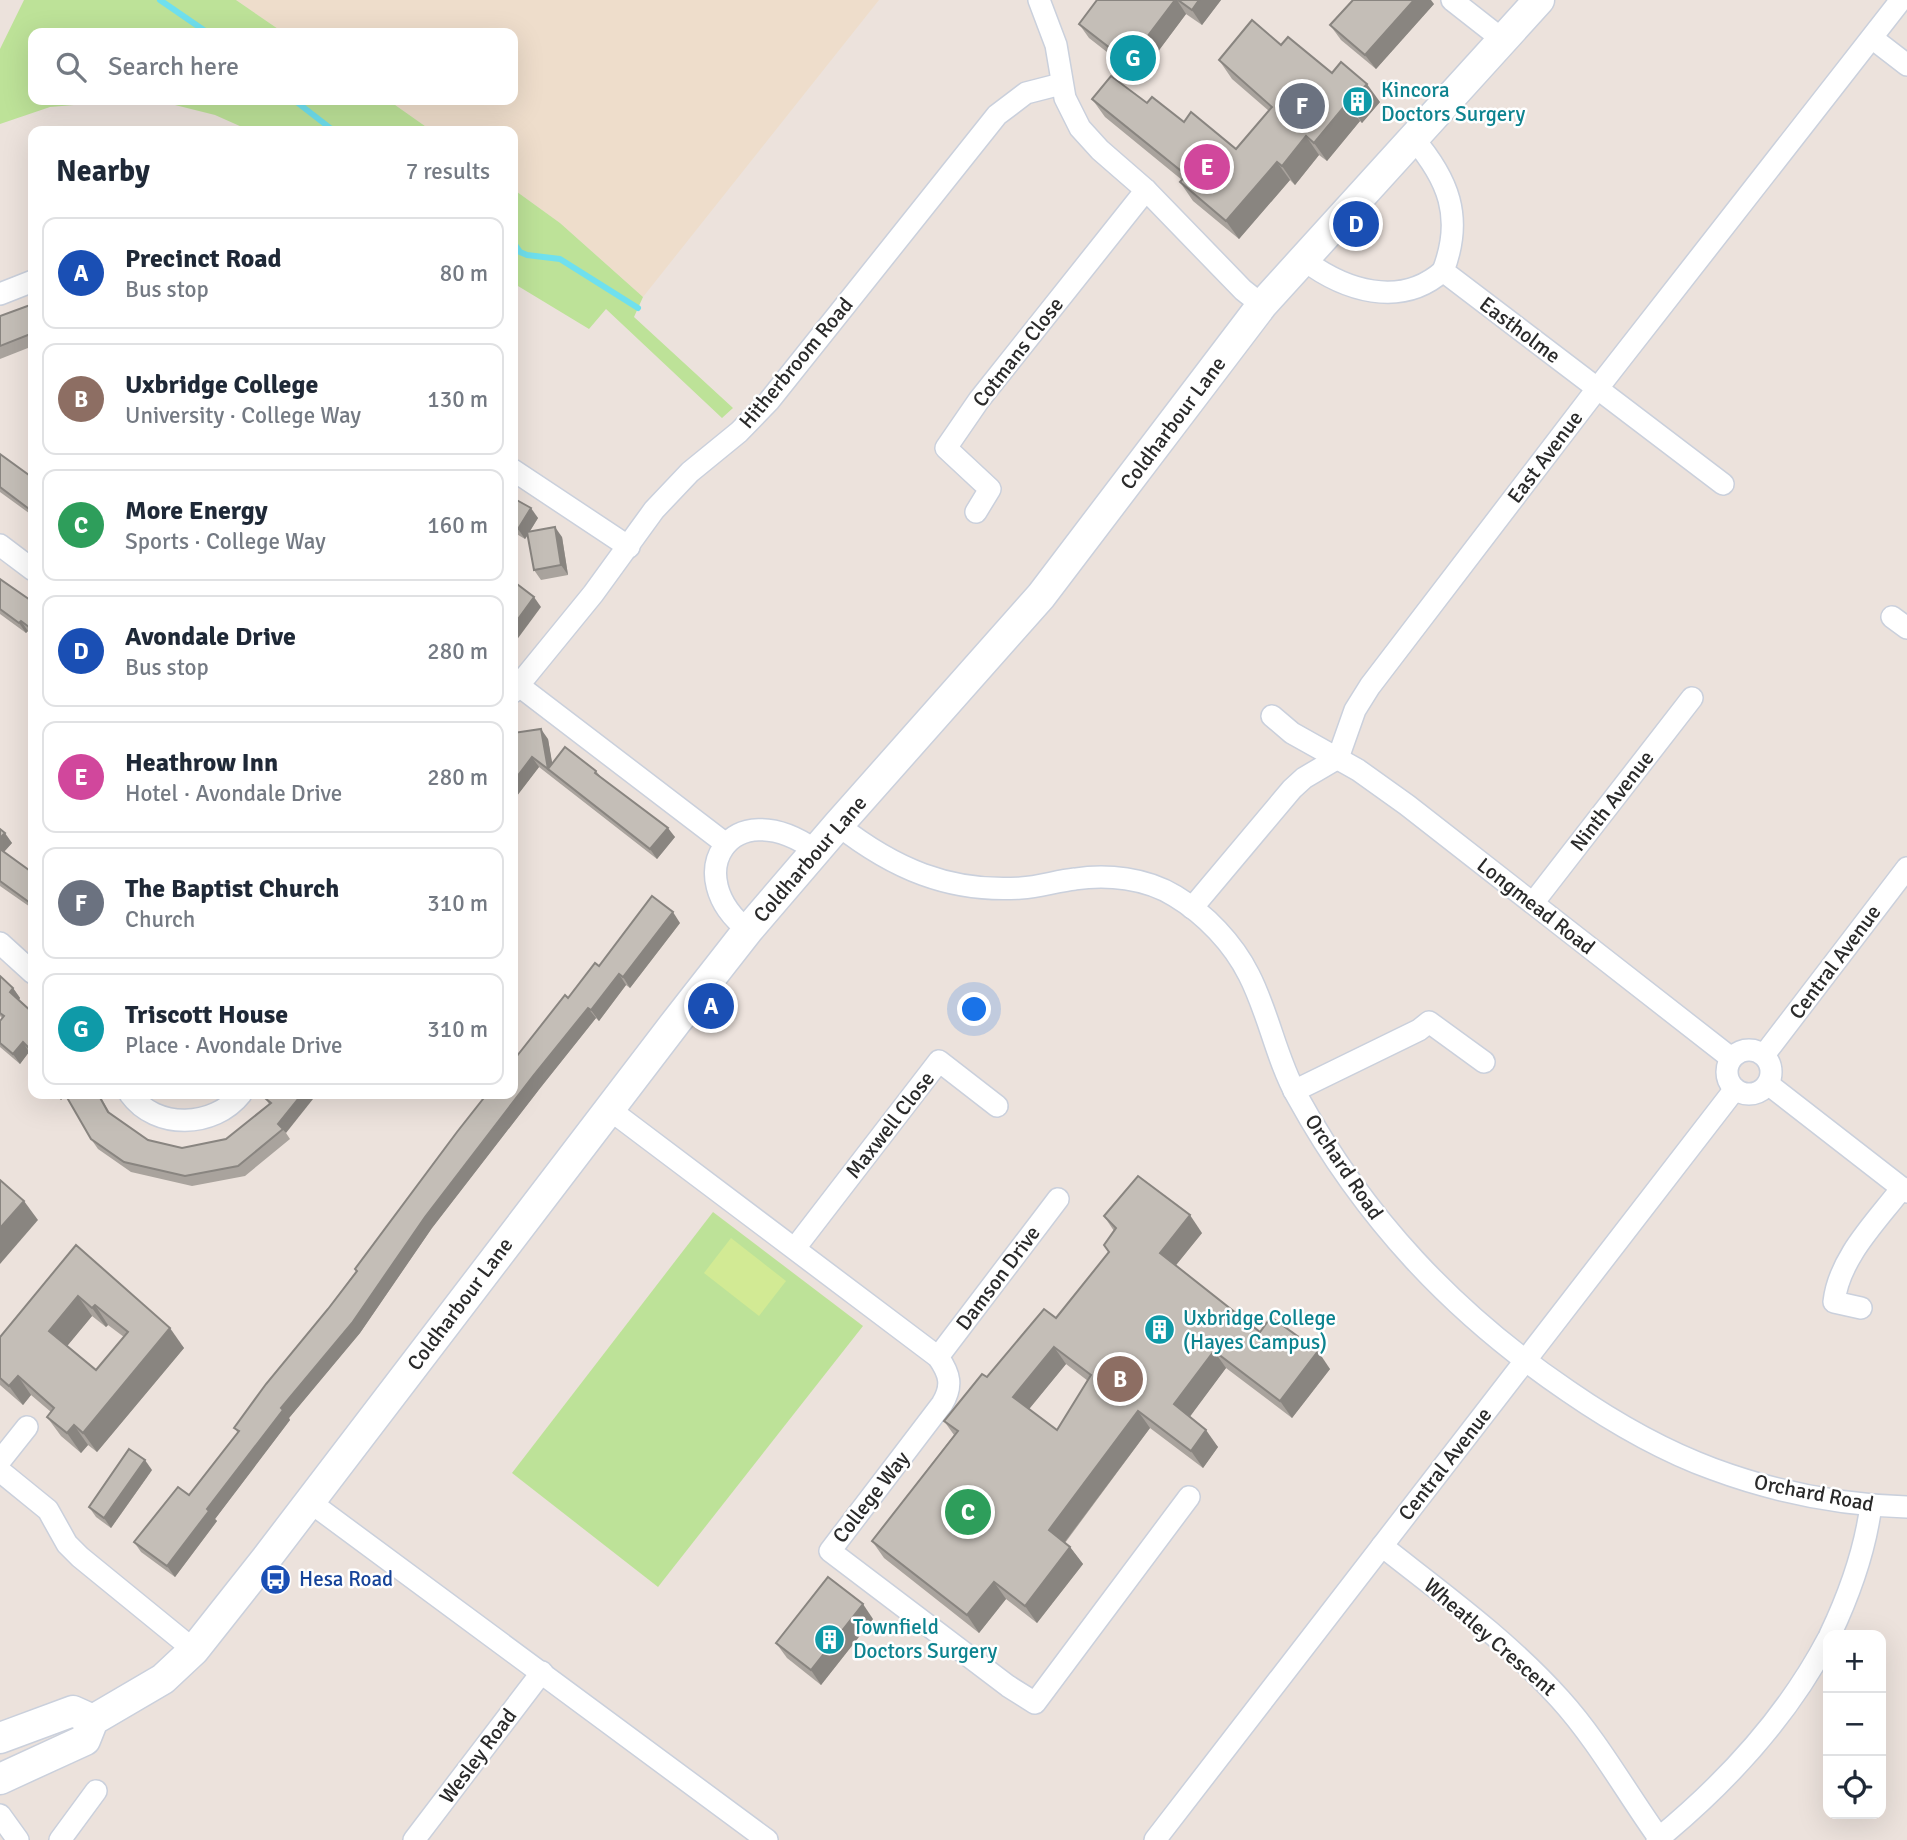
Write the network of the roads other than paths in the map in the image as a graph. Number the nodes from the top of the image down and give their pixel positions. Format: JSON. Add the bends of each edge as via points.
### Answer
{"nodes":[{"id":1,"x":1039,"y":0,"type":"edge"},
{"id":2,"x":1452,"y":0,"type":"edge"},
{"id":3,"x":1539,"y":0,"type":"edge"},
{"id":4,"x":1901,"y":0,"type":"edge"},
{"id":5,"x":1871,"y":38,"type":"junction"},
{"id":6,"x":1503,"y":40,"type":"junction"},
{"id":7,"x":1907,"y":65,"type":"edge"},
{"id":8,"x":1061,"y":85,"type":"junction"},
{"id":9,"x":1413,"y":138,"type":"junction"},
{"id":10,"x":1146,"y":191,"type":"junction"},
{"id":11,"x":1304,"y":260,"type":"junction"},
{"id":12,"x":1443,"y":271,"type":"junction"},
{"id":13,"x":28,"y":283,"type":"edge"},
{"id":14,"x":0,"y":294,"type":"edge"},
{"id":15,"x":1262,"y":305,"type":"junction"},
{"id":16,"x":1597,"y":389,"type":"junction"},
{"id":17,"x":518,"y":473,"type":"edge"},
{"id":18,"x":1723,"y":484,"type":"dead end"},
{"id":19,"x":976,"y":512,"type":"dead end"},
{"id":20,"x":0,"y":545,"type":"edge"},
{"id":21,"x":629,"y":547,"type":"junction"},
{"id":22,"x":28,"y":566,"type":"edge"},
{"id":23,"x":518,"y":684,"type":"edge"},
{"id":24,"x":518,"y":690,"type":"edge"},
{"id":25,"x":1692,"y":698,"type":"dead end"},
{"id":26,"x":1272,"y":716,"type":"dead end"},
{"id":27,"x":1338,"y":758,"type":"junction"},
{"id":28,"x":838,"y":825,"type":"junction"},
{"id":29,"x":726,"y":844,"type":"junction"},
{"id":30,"x":816,"y":850,"type":"junction"},
{"id":31,"x":1907,"y":868,"type":"edge"},
{"id":32,"x":1533,"y":903,"type":"junction"},
{"id":33,"x":1192,"y":908,"type":"junction"},
{"id":34,"x":748,"y":930,"type":"junction"},
{"id":35,"x":0,"y":943,"type":"edge"},
{"id":36,"x":28,"y":968,"type":"edge"},
{"id":37,"x":1764,"y":1055,"type":"junction"},
{"id":38,"x":1731,"y":1058,"type":"junction"},
{"id":39,"x":1484,"y":1062,"type":"dead end"},
{"id":40,"x":1768,"y":1084,"type":"junction"},
{"id":41,"x":1735,"y":1089,"type":"junction"},
{"id":42,"x":1294,"y":1091,"type":"junction"},
{"id":43,"x":135,"y":1099,"type":"edge"},
{"id":44,"x":236,"y":1099,"type":"edge"},
{"id":45,"x":997,"y":1106,"type":"dead end"},
{"id":46,"x":609,"y":1109,"type":"junction"},
{"id":47,"x":1904,"y":1190,"type":"edge"},
{"id":48,"x":1058,"y":1199,"type":"dead end"},
{"id":49,"x":795,"y":1248,"type":"junction"},
{"id":50,"x":1861,"y":1308,"type":"dead end"},
{"id":51,"x":938,"y":1357,"type":"junction"},
{"id":52,"x":1525,"y":1361,"type":"junction"},
{"id":53,"x":27,"y":1426,"type":"dead end"},
{"id":54,"x":0,"y":1461,"type":"edge"},
{"id":55,"x":0,"y":1471,"type":"edge"},
{"id":56,"x":1189,"y":1497,"type":"dead end"},
{"id":57,"x":310,"y":1502,"type":"junction"},
{"id":58,"x":1871,"y":1505,"type":"junction"},
{"id":59,"x":1907,"y":1507,"type":"edge"},
{"id":60,"x":1382,"y":1546,"type":"junction"},
{"id":61,"x":1832,"y":1630,"type":"edge"},
{"id":62,"x":1823,"y":1647,"type":"edge"},
{"id":63,"x":194,"y":1650,"type":"junction"},
{"id":64,"x":542,"y":1672,"type":"junction"},
{"id":65,"x":93,"y":1720,"type":"junction"},
{"id":66,"x":0,"y":1738,"type":"edge"},
{"id":67,"x":0,"y":1779,"type":"edge"},
{"id":68,"x":96,"y":1791,"type":"dead end"},
{"id":69,"x":0,"y":1815,"type":"edge"},
{"id":70,"x":1658,"y":1839,"type":"edge"},
{"id":71,"x":18,"y":1840,"type":"edge"},
{"id":72,"x":60,"y":1840,"type":"edge"},
{"id":73,"x":414,"y":1840,"type":"edge"},
{"id":74,"x":767,"y":1840,"type":"edge"},
{"id":75,"x":1155,"y":1840,"type":"edge"}],
"edges":[{"from":1,"to":8,"type":"street","via":[[1056,45]]},
{"from":2,"to":6,"type":"street"},
{"from":3,"to":6,"type":"street","name":"Coldharbour Lane"},
{"from":4,"to":5,"type":"street","name":"East Avenue"},
{"from":5,"to":7,"type":"street"},
{"from":5,"to":16,"type":"street","name":"East Avenue"},
{"from":6,"to":9,"type":"street","name":"Coldharbour Lane"},
{"from":8,"to":10,"type":"street","via":[[1084,134]]},
{"from":8,"to":21,"type":"street","name":"Hitherbroom Road","via":[[1026,93],[997,115],[769,401],[681,481]]},
{"from":9,"to":11,"type":"street","name":"Coldharbour Lane"},
{"from":9,"to":12,"type":"street","via":[[1436,167],[1449,196],[1452,236]]},
{"from":10,"to":15,"type":"street"},
{"from":10,"to":19,"type":"street","name":"Cotmans Close","via":[[946,447],[990,489]]},
{"from":11,"to":12,"type":"street","via":[[1325,276],[1369,292],[1415,287]]},
{"from":11,"to":15,"type":"street","name":"Coldharbour Lane"},
{"from":12,"to":16,"type":"street","name":"Eastholme"},
{"from":13,"to":14,"type":"street"},
{"from":15,"to":28,"type":"street","name":"Coldharbour Lane","via":[[1041,596]]},
{"from":16,"to":18,"type":"street","name":"Eastholme"},
{"from":16,"to":27,"type":"street","name":"East Avenue","via":[[1370,686]]},
{"from":17,"to":21,"type":"street"},
{"from":20,"to":22,"type":"street"},
{"from":21,"to":23,"type":"street","name":"Hitherbroom Road"},
{"from":24,"to":29,"type":"street"},
{"from":25,"to":32,"type":"street","name":"Ninth Avenue"},
{"from":26,"to":27,"type":"street","name":"Longmead Road","via":[[1302,740]]},
{"from":27,"to":32,"type":"street","name":"Longmead Road"},
{"from":27,"to":33,"type":"street","via":[[1292,789]]},
{"from":28,"to":30,"type":"street","name":"Coldharbour Lane"},
{"from":28,"to":33,"type":"street","name":"Orchard Road","via":[[883,858],[941,880],[1023,888],[1088,877],[1117,878],[1160,888]]},
{"from":29,"to":30,"type":"street","via":[[739,833],[761,828],[792,836]]},
{"from":29,"to":34,"type":"street","via":[[716,863],[718,883],[732,915]]},
{"from":30,"to":34,"type":"street","name":"Coldharbour Lane"},
{"from":31,"to":37,"type":"street","name":"Central Avenue"},
{"from":32,"to":38,"type":"street","name":"Longmead Road"},
{"from":33,"to":42,"type":"street","name":"Orchard Road","via":[[1221,935],[1250,976]]},
{"from":34,"to":46,"type":"street","name":"Coldharbour Lane"},
{"from":35,"to":36,"type":"street"},
{"from":37,"to":38,"type":"street","via":[[1747,1049]]},
{"from":37,"to":40,"type":"street","via":[[1772,1072]]},
{"from":38,"to":41,"type":"street","via":[[1727,1074]]},
{"from":39,"to":42,"type":"street","via":[[1429,1023]]},
{"from":40,"to":41,"type":"street","via":[[1753,1093]]},
{"from":40,"to":47,"type":"street"},
{"from":41,"to":52,"type":"street","name":"Central Avenue"},
{"from":42,"to":52,"type":"street","name":"Orchard Road","via":[[1346,1176],[1391,1235],[1476,1321]]},
{"from":43,"to":44,"type":"street","via":[[146,1111],[180,1121],[216,1114]]},
{"from":45,"to":49,"type":"street","name":"Maxwell Close","via":[[939,1061]]},
{"from":46,"to":49,"type":"street"},
{"from":46,"to":57,"type":"street","name":"Coldharbour Lane"},
{"from":47,"to":50,"type":"street","via":[[1847,1262],[1839,1280],[1834,1302]]},
{"from":48,"to":51,"type":"street","name":"Damson Drive"},
{"from":49,"to":51,"type":"street"},
{"from":51,"to":56,"type":"street","name":"College Way","via":[[948,1373],[947,1397],[830,1551],[1035,1703]]},
{"from":52,"to":58,"type":"street","name":"Orchard Road","via":[[1616,1422],[1691,1460],[1799,1494]]},
{"from":52,"to":60,"type":"street","name":"Central Avenue"},
{"from":53,"to":54,"type":"street"},
{"from":55,"to":63,"type":"street","via":[[48,1510],[80,1557]]},
{"from":57,"to":63,"type":"street","name":"Coldharbour Lane"},
{"from":57,"to":64,"type":"street"},
{"from":58,"to":59,"type":"street","name":"Orchard Road"},
{"from":58,"to":61,"type":"street","via":[[1858,1567]]},
{"from":60,"to":70,"type":"street","name":"Wheatley Crescent","via":[[1510,1650],[1561,1700]]},
{"from":60,"to":75,"type":"street","name":"Central Avenue"},
{"from":62,"to":70,"type":"street","via":[[1758,1744]]},
{"from":63,"to":65,"type":"street","name":"Coldharbour Lane","via":[[163,1679]]},
{"from":64,"to":73,"type":"street","name":"Wesley Road"},
{"from":64,"to":74,"type":"street"},
{"from":65,"to":66,"type":"street","via":[[73,1711]]},
{"from":65,"to":67,"type":"street","name":"Coldharbour Lane","via":[[85,1741]]},
{"from":68,"to":72,"type":"street"},
{"from":69,"to":71,"type":"street"}]}
